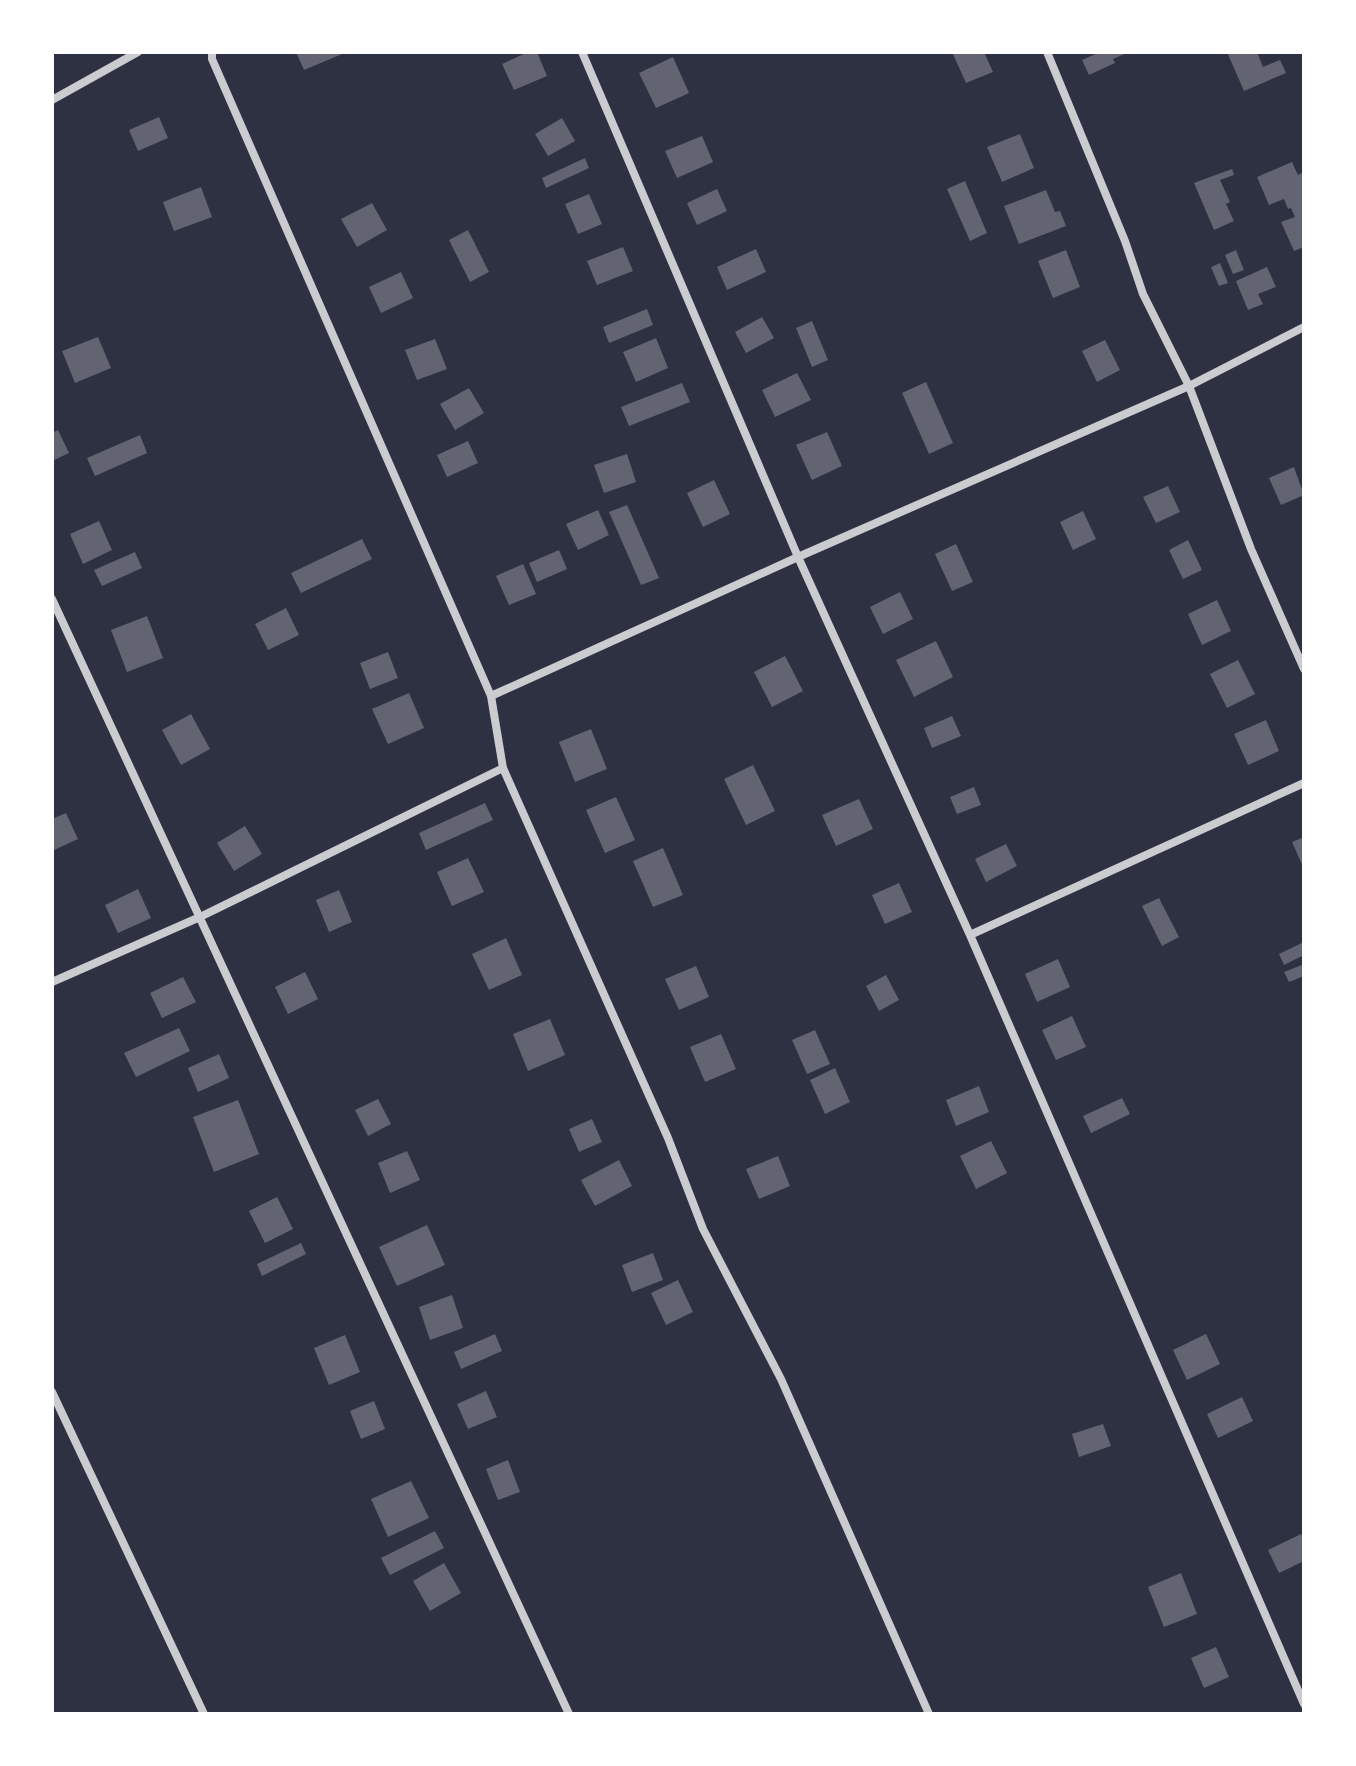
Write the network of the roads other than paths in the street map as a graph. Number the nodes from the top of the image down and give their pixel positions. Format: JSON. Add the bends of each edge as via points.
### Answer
{"nodes":[{"id":1,"x":138,"y":52,"type":"edge"},
{"id":2,"x":212,"y":52,"type":"edge"},
{"id":3,"x":582,"y":52,"type":"edge"},
{"id":4,"x":1047,"y":52,"type":"edge"},
{"id":5,"x":52,"y":100,"type":"edge"},
{"id":6,"x":1304,"y":327,"type":"edge"},
{"id":7,"x":1189,"y":386,"type":"junction"},
{"id":8,"x":798,"y":557,"type":"junction"},
{"id":9,"x":52,"y":599,"type":"edge"},
{"id":10,"x":1304,"y":669,"type":"edge"},
{"id":11,"x":491,"y":696,"type":"junction"},
{"id":12,"x":503,"y":768,"type":"junction"},
{"id":13,"x":1304,"y":783,"type":"edge"},
{"id":14,"x":200,"y":917,"type":"junction"},
{"id":15,"x":970,"y":935,"type":"junction"},
{"id":16,"x":52,"y":982,"type":"edge"},
{"id":17,"x":52,"y":1392,"type":"edge"},
{"id":18,"x":1304,"y":1704,"type":"edge"},
{"id":19,"x":204,"y":1714,"type":"edge"},
{"id":20,"x":569,"y":1714,"type":"edge"},
{"id":21,"x":929,"y":1714,"type":"edge"}],
"edges":[{"from":1,"to":5,"type":"street"},
{"from":2,"to":11,"type":"street"},
{"from":3,"to":8,"type":"street"},
{"from":4,"to":7,"type":"street","via":[[1143,294]]},
{"from":6,"to":7,"type":"street"},
{"from":7,"to":8,"type":"street"},
{"from":7,"to":10,"type":"street"},
{"from":8,"to":11,"type":"street"},
{"from":8,"to":15,"type":"street"},
{"from":9,"to":14,"type":"street"},
{"from":11,"to":12,"type":"street"},
{"from":12,"to":14,"type":"street"},
{"from":12,"to":21,"type":"street","via":[[668,1138],[703,1229],[781,1379]]},
{"from":13,"to":15,"type":"street"},
{"from":14,"to":16,"type":"street"},
{"from":14,"to":20,"type":"street"},
{"from":15,"to":18,"type":"street"},
{"from":17,"to":19,"type":"street"}]}
